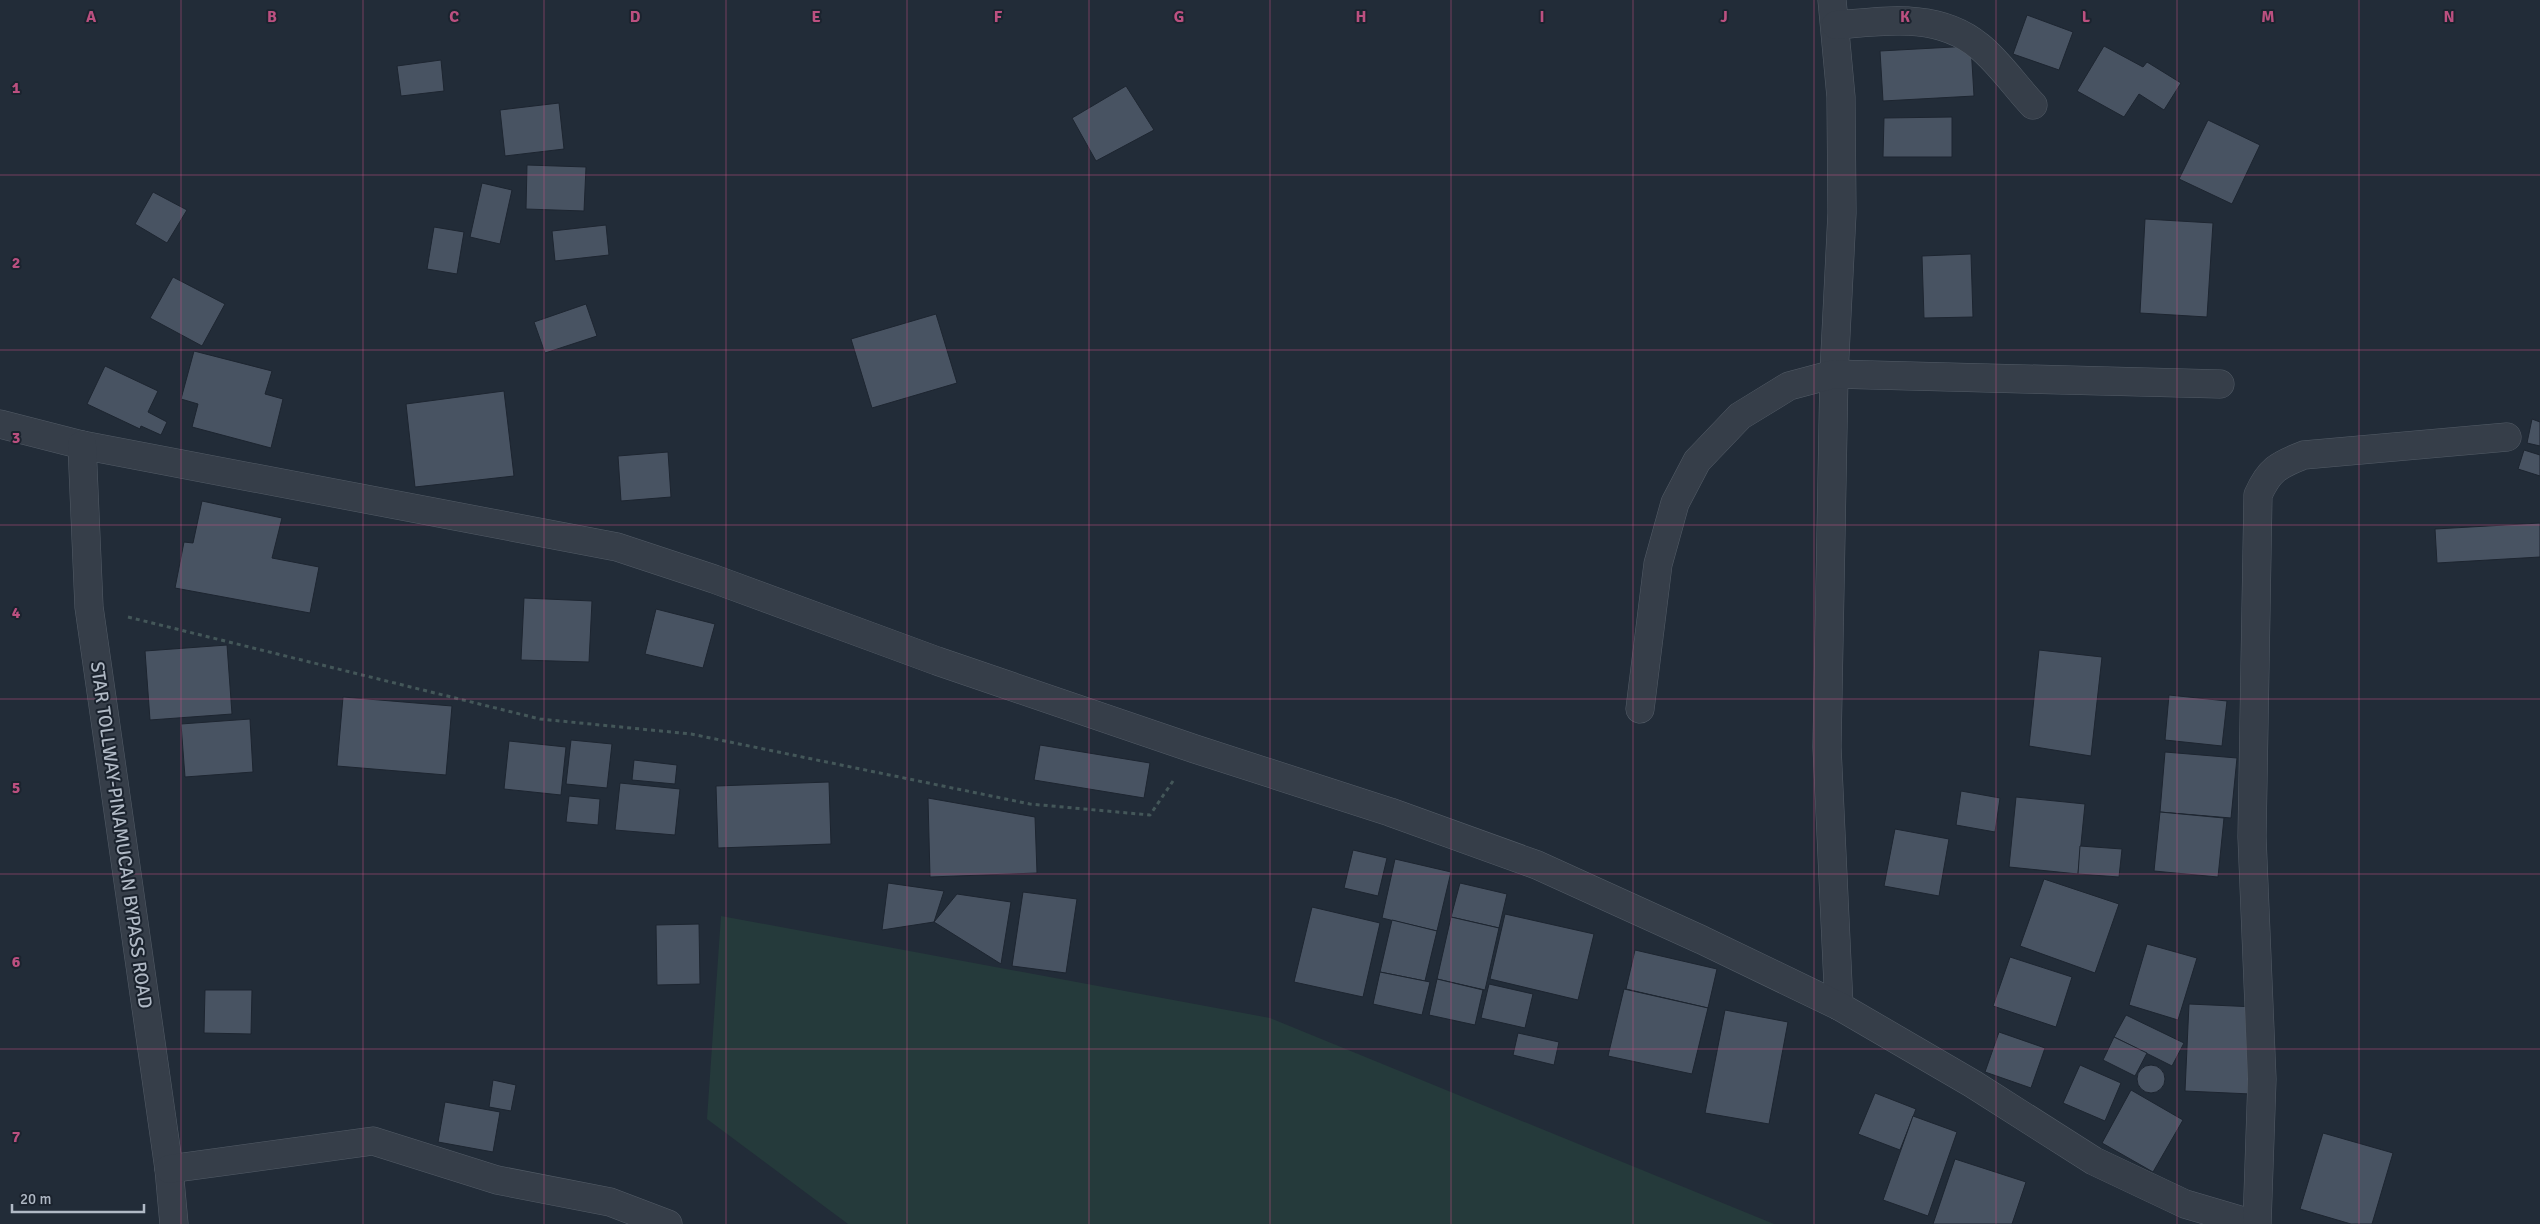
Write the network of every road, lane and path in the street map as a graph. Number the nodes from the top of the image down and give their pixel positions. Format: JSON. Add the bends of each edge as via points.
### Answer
{"nodes":[{"id":1,"x":1834,"y":13,"type":"edge"},
{"id":2,"x":2033,"y":105,"type":"dead end"},
{"id":3,"x":1834,"y":374,"type":"junction"},
{"id":4,"x":2220,"y":384,"type":"dead end"},
{"id":5,"x":0,"y":424,"type":"edge"},
{"id":6,"x":2507,"y":437,"type":"dead end"},
{"id":7,"x":82,"y":445,"type":"junction"},
{"id":8,"x":89,"y":607,"type":"junction"},
{"id":9,"x":1640,"y":709,"type":"dead end"},
{"id":10,"x":1195,"y":749,"type":"junction"},
{"id":11,"x":1839,"y":1006,"type":"junction"},
{"id":12,"x":169,"y":1169,"type":"junction"},
{"id":13,"x":174,"y":1224,"type":"edge"},
{"id":14,"x":668,"y":1224,"type":"edge"},
{"id":15,"x":2253,"y":1224,"type":"edge"},
{"id":16,"x":2257,"y":1224,"type":"edge"}],
"edges":[{"from":1,"to":2,"type":"street","via":[[1930,22],[1959,32],[1980,46]]},
{"from":1,"to":3,"type":"street","via":[[1841,98],[1842,213]]},
{"from":3,"to":4,"type":"street"},
{"from":3,"to":9,"type":"street","via":[[1789,386],[1740,416],[1698,461],[1675,503],[1658,564]]},
{"from":3,"to":11,"type":"street","via":[[1826,747]]},
{"from":5,"to":7,"type":"street"},
{"from":6,"to":16,"type":"street","via":[[2304,455],[2280,464],[2266,478],[2258,495],[2252,837],[2262,1079]]},
{"from":7,"to":8,"type":"street","name":"STAR TOLLWAY-PINAMUCAN BYPASS ROAD"},
{"from":7,"to":10,"type":"street","via":[[617,547],[714,579],[937,662]]},
{"from":8,"to":10,"type":"path","via":[[540,719],[691,734],[1030,804],[1150,815]]},
{"from":8,"to":12,"type":"street","name":"STAR TOLLWAY-PINAMUCAN BYPASS ROAD"},
{"from":10,"to":11,"type":"street","via":[[1390,812],[1538,865]]},
{"from":11,"to":15,"type":"street","via":[[1973,1084],[2094,1161],[2185,1204]]},
{"from":12,"to":13,"type":"street","name":"STAR TOLLWAY-PINAMUCAN BYPASS ROAD"},
{"from":12,"to":14,"type":"street","via":[[373,1141],[497,1180],[610,1202]]}]}
